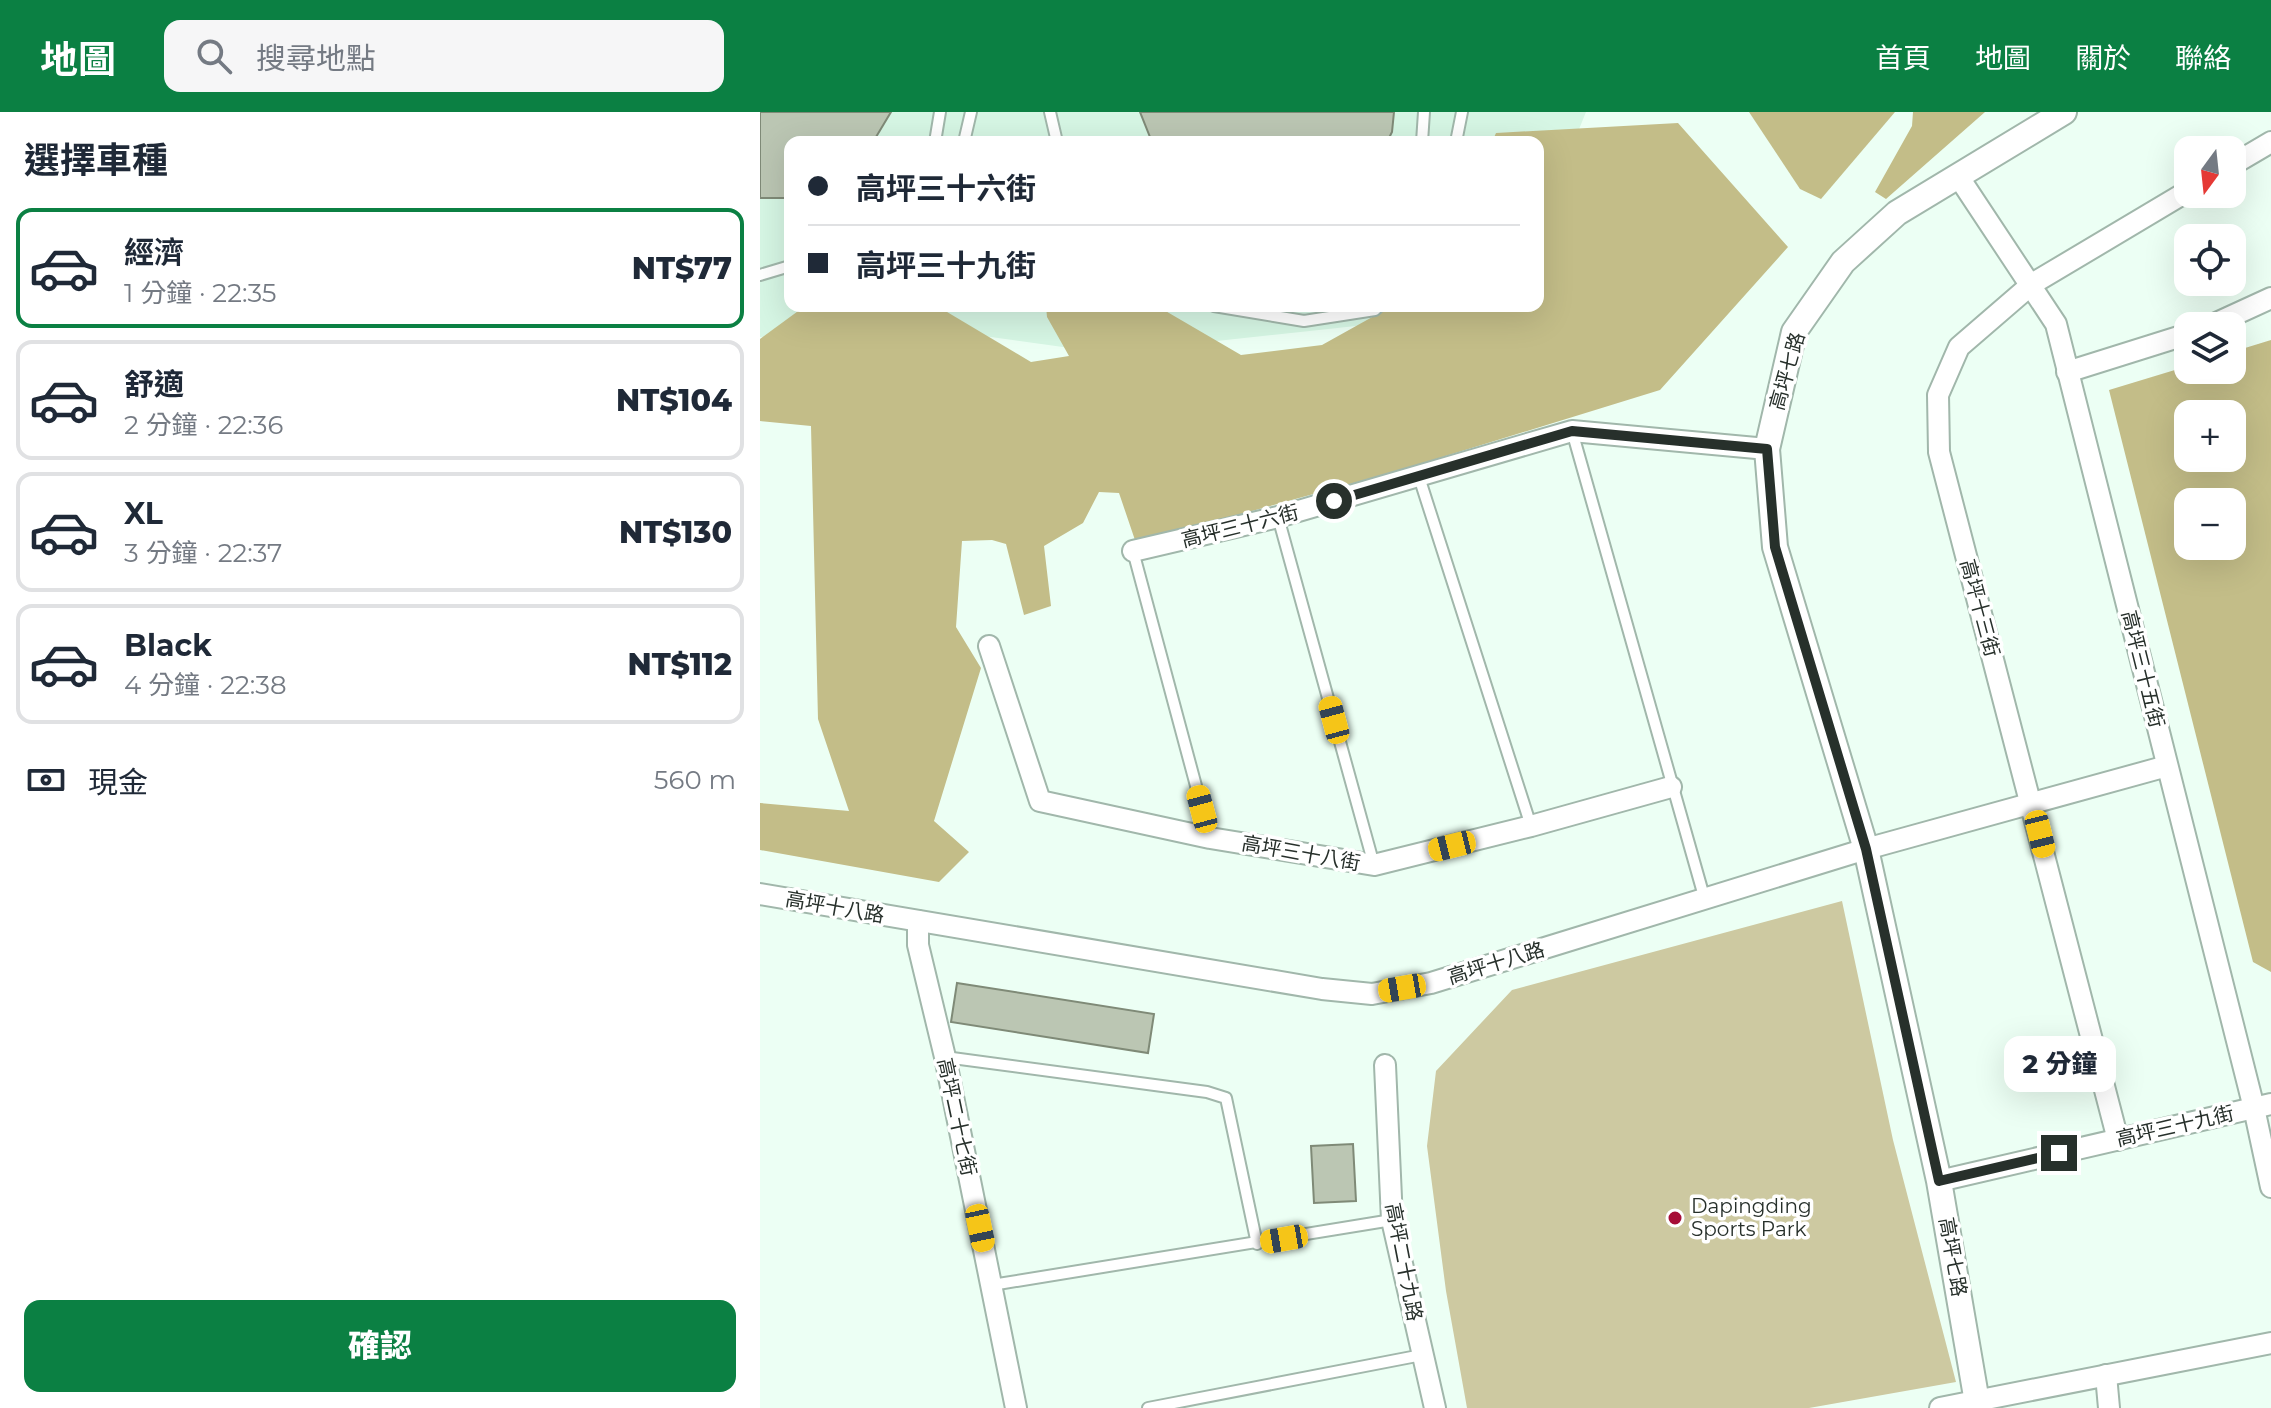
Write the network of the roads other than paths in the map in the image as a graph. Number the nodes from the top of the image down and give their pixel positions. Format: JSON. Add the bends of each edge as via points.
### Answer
{"nodes":[{"id":1,"x":940,"y":112,"type":"edge"},
{"id":2,"x":971,"y":112,"type":"edge"},
{"id":3,"x":1050,"y":112,"type":"edge"},
{"id":4,"x":1424,"y":112,"type":"edge"},
{"id":5,"x":1462,"y":112,"type":"edge"},
{"id":6,"x":2064,"y":112,"type":"edge"},
{"id":7,"x":936,"y":136,"type":"edge"},
{"id":8,"x":965,"y":136,"type":"edge"},
{"id":9,"x":1056,"y":136,"type":"edge"},
{"id":10,"x":1422,"y":136,"type":"edge"},
{"id":11,"x":1457,"y":136,"type":"edge"},
{"id":12,"x":2271,"y":142,"type":"edge"},
{"id":13,"x":2246,"y":157,"type":"edge"},
{"id":14,"x":1958,"y":176,"type":"junction"},
{"id":15,"x":2174,"y":199,"type":"edge"},
{"id":16,"x":784,"y":268,"type":"edge"},
{"id":17,"x":760,"y":275,"type":"edge"},
{"id":18,"x":2032,"y":284,"type":"junction"},
{"id":19,"x":2271,"y":298,"type":"edge"},
{"id":20,"x":1250,"y":312,"type":"edge"},
{"id":21,"x":1362,"y":312,"type":"edge"},
{"id":22,"x":2240,"y":312,"type":"edge"},
{"id":23,"x":2174,"y":338,"type":"edge"},
{"id":24,"x":2067,"y":372,"type":"junction"},
{"id":25,"x":1572,"y":431,"type":"junction"},
{"id":26,"x":1767,"y":449,"type":"junction"},
{"id":27,"x":1419,"y":477,"type":"junction"},
{"id":28,"x":1278,"y":517,"type":"junction"},
{"id":29,"x":1133,"y":551,"type":"joint"},
{"id":30,"x":989,"y":646,"type":"dead end"},
{"id":31,"x":2167,"y":766,"type":"junction"},
{"id":32,"x":1671,"y":787,"type":"junction"},
{"id":33,"x":2032,"y":804,"type":"junction"},
{"id":34,"x":1531,"y":826,"type":"junction"},
{"id":35,"x":1210,"y":838,"type":"junction"},
{"id":36,"x":1866,"y":849,"type":"junction"},
{"id":37,"x":1374,"y":865,"type":"junction"},
{"id":38,"x":760,"y":894,"type":"edge"},
{"id":39,"x":1705,"y":900,"type":"junction"},
{"id":40,"x":918,"y":921,"type":"junction"},
{"id":41,"x":945,"y":1057,"type":"junction"},
{"id":42,"x":1385,"y":1065,"type":"dead end"},
{"id":43,"x":2263,"y":1106,"type":"edge"},
{"id":44,"x":2118,"y":1140,"type":"junction"},
{"id":45,"x":1939,"y":1181,"type":"junction"},
{"id":46,"x":2271,"y":1187,"type":"edge"},
{"id":47,"x":1392,"y":1220,"type":"junction"},
{"id":48,"x":1257,"y":1244,"type":"junction"},
{"id":49,"x":992,"y":1285,"type":"junction"},
{"id":50,"x":2271,"y":1343,"type":"edge"},
{"id":51,"x":1422,"y":1355,"type":"junction"},
{"id":52,"x":2106,"y":1375,"type":"junction"},
{"id":53,"x":1978,"y":1404,"type":"edge"},
{"id":54,"x":1016,"y":1408,"type":"edge"},
{"id":55,"x":1148,"y":1408,"type":"edge"},
{"id":56,"x":1435,"y":1408,"type":"edge"},
{"id":57,"x":1940,"y":1408,"type":"edge"},
{"id":58,"x":2109,"y":1408,"type":"edge"}],
"edges":[{"from":1,"to":7,"type":"lane"},
{"from":2,"to":8,"type":"lane"},
{"from":3,"to":9,"type":"lane"},
{"from":4,"to":10,"type":"lane"},
{"from":5,"to":11,"type":"lane"},
{"from":6,"to":14,"type":"street","name":"高坪七路"},
{"from":12,"to":13,"type":"street"},
{"from":14,"to":18,"type":"street","name":"高坪三十五街"},
{"from":14,"to":26,"type":"street","name":"高坪七路","via":[[1897,213],[1843,262],[1794,332]]},
{"from":15,"to":18,"type":"street","name":"高坪十三街"},
{"from":16,"to":17,"type":"lane"},
{"from":18,"to":24,"type":"street","name":"高坪三十五街","via":[[2056,324]]},
{"from":18,"to":33,"type":"street","name":"高坪十三街","via":[[1959,347],[1938,395],[1939,452]]},
{"from":19,"to":22,"type":"street"},
{"from":20,"to":21,"type":"lane","via":[[1304,321]]},
{"from":23,"to":24,"type":"street"},
{"from":24,"to":31,"type":"street","name":"高坪三十五街"},
{"from":25,"to":26,"type":"street","name":"高坪三十六街"},
{"from":25,"to":27,"type":"street","name":"高坪三十六街"},
{"from":25,"to":32,"type":"lane"},
{"from":26,"to":36,"type":"street","name":"高坪七路","via":[[1775,547]]},
{"from":27,"to":28,"type":"street","name":"高坪三十六街"},
{"from":27,"to":34,"type":"lane"},
{"from":28,"to":29,"type":"street","name":"高坪三十六街"},
{"from":28,"to":37,"type":"lane"},
{"from":29,"to":35,"type":"lane"},
{"from":30,"to":35,"type":"street","name":"高坪三十八街","via":[[1040,801]]},
{"from":31,"to":33,"type":"street","name":"高坪十八路"},
{"from":31,"to":43,"type":"street","name":"高坪三十五街"},
{"from":32,"to":34,"type":"street","name":"高坪三十八街"},
{"from":32,"to":39,"type":"lane"},
{"from":33,"to":36,"type":"street","name":"高坪十八路"},
{"from":33,"to":44,"type":"street","name":"高坪十三街"},
{"from":34,"to":37,"type":"street","name":"高坪三十八街"},
{"from":35,"to":37,"type":"street","name":"高坪三十八街"},
{"from":36,"to":39,"type":"street","name":"高坪十八路"},
{"from":36,"to":45,"type":"street","name":"高坪七路"},
{"from":38,"to":40,"type":"street","name":"高坪十八路"},
{"from":39,"to":40,"type":"street","name":"高坪十八路","via":[[1431,983],[1372,994]]},
{"from":40,"to":41,"type":"street","name":"高坪二十七街","via":[[918,945]]},
{"from":41,"to":48,"type":"lane","via":[[1226,1098]]},
{"from":41,"to":49,"type":"street","name":"高坪二十七街"},
{"from":42,"to":47,"type":"street","name":"高坪二十九路"},
{"from":43,"to":44,"type":"street","name":"高坪三十九街"},
{"from":43,"to":46,"type":"street","name":"高坪三十五街"},
{"from":44,"to":45,"type":"street","name":"高坪三十九街"},
{"from":45,"to":53,"type":"street","name":"高坪七路"},
{"from":47,"to":48,"type":"lane"},
{"from":47,"to":51,"type":"street","name":"高坪二十九路"},
{"from":48,"to":49,"type":"lane"},
{"from":49,"to":54,"type":"street","name":"高坪二十七街"},
{"from":50,"to":52,"type":"street"},
{"from":51,"to":55,"type":"lane"},
{"from":51,"to":56,"type":"street","name":"高坪二十九路"},
{"from":52,"to":53,"type":"street"},
{"from":52,"to":58,"type":"street"},
{"from":53,"to":57,"type":"street"}]}
